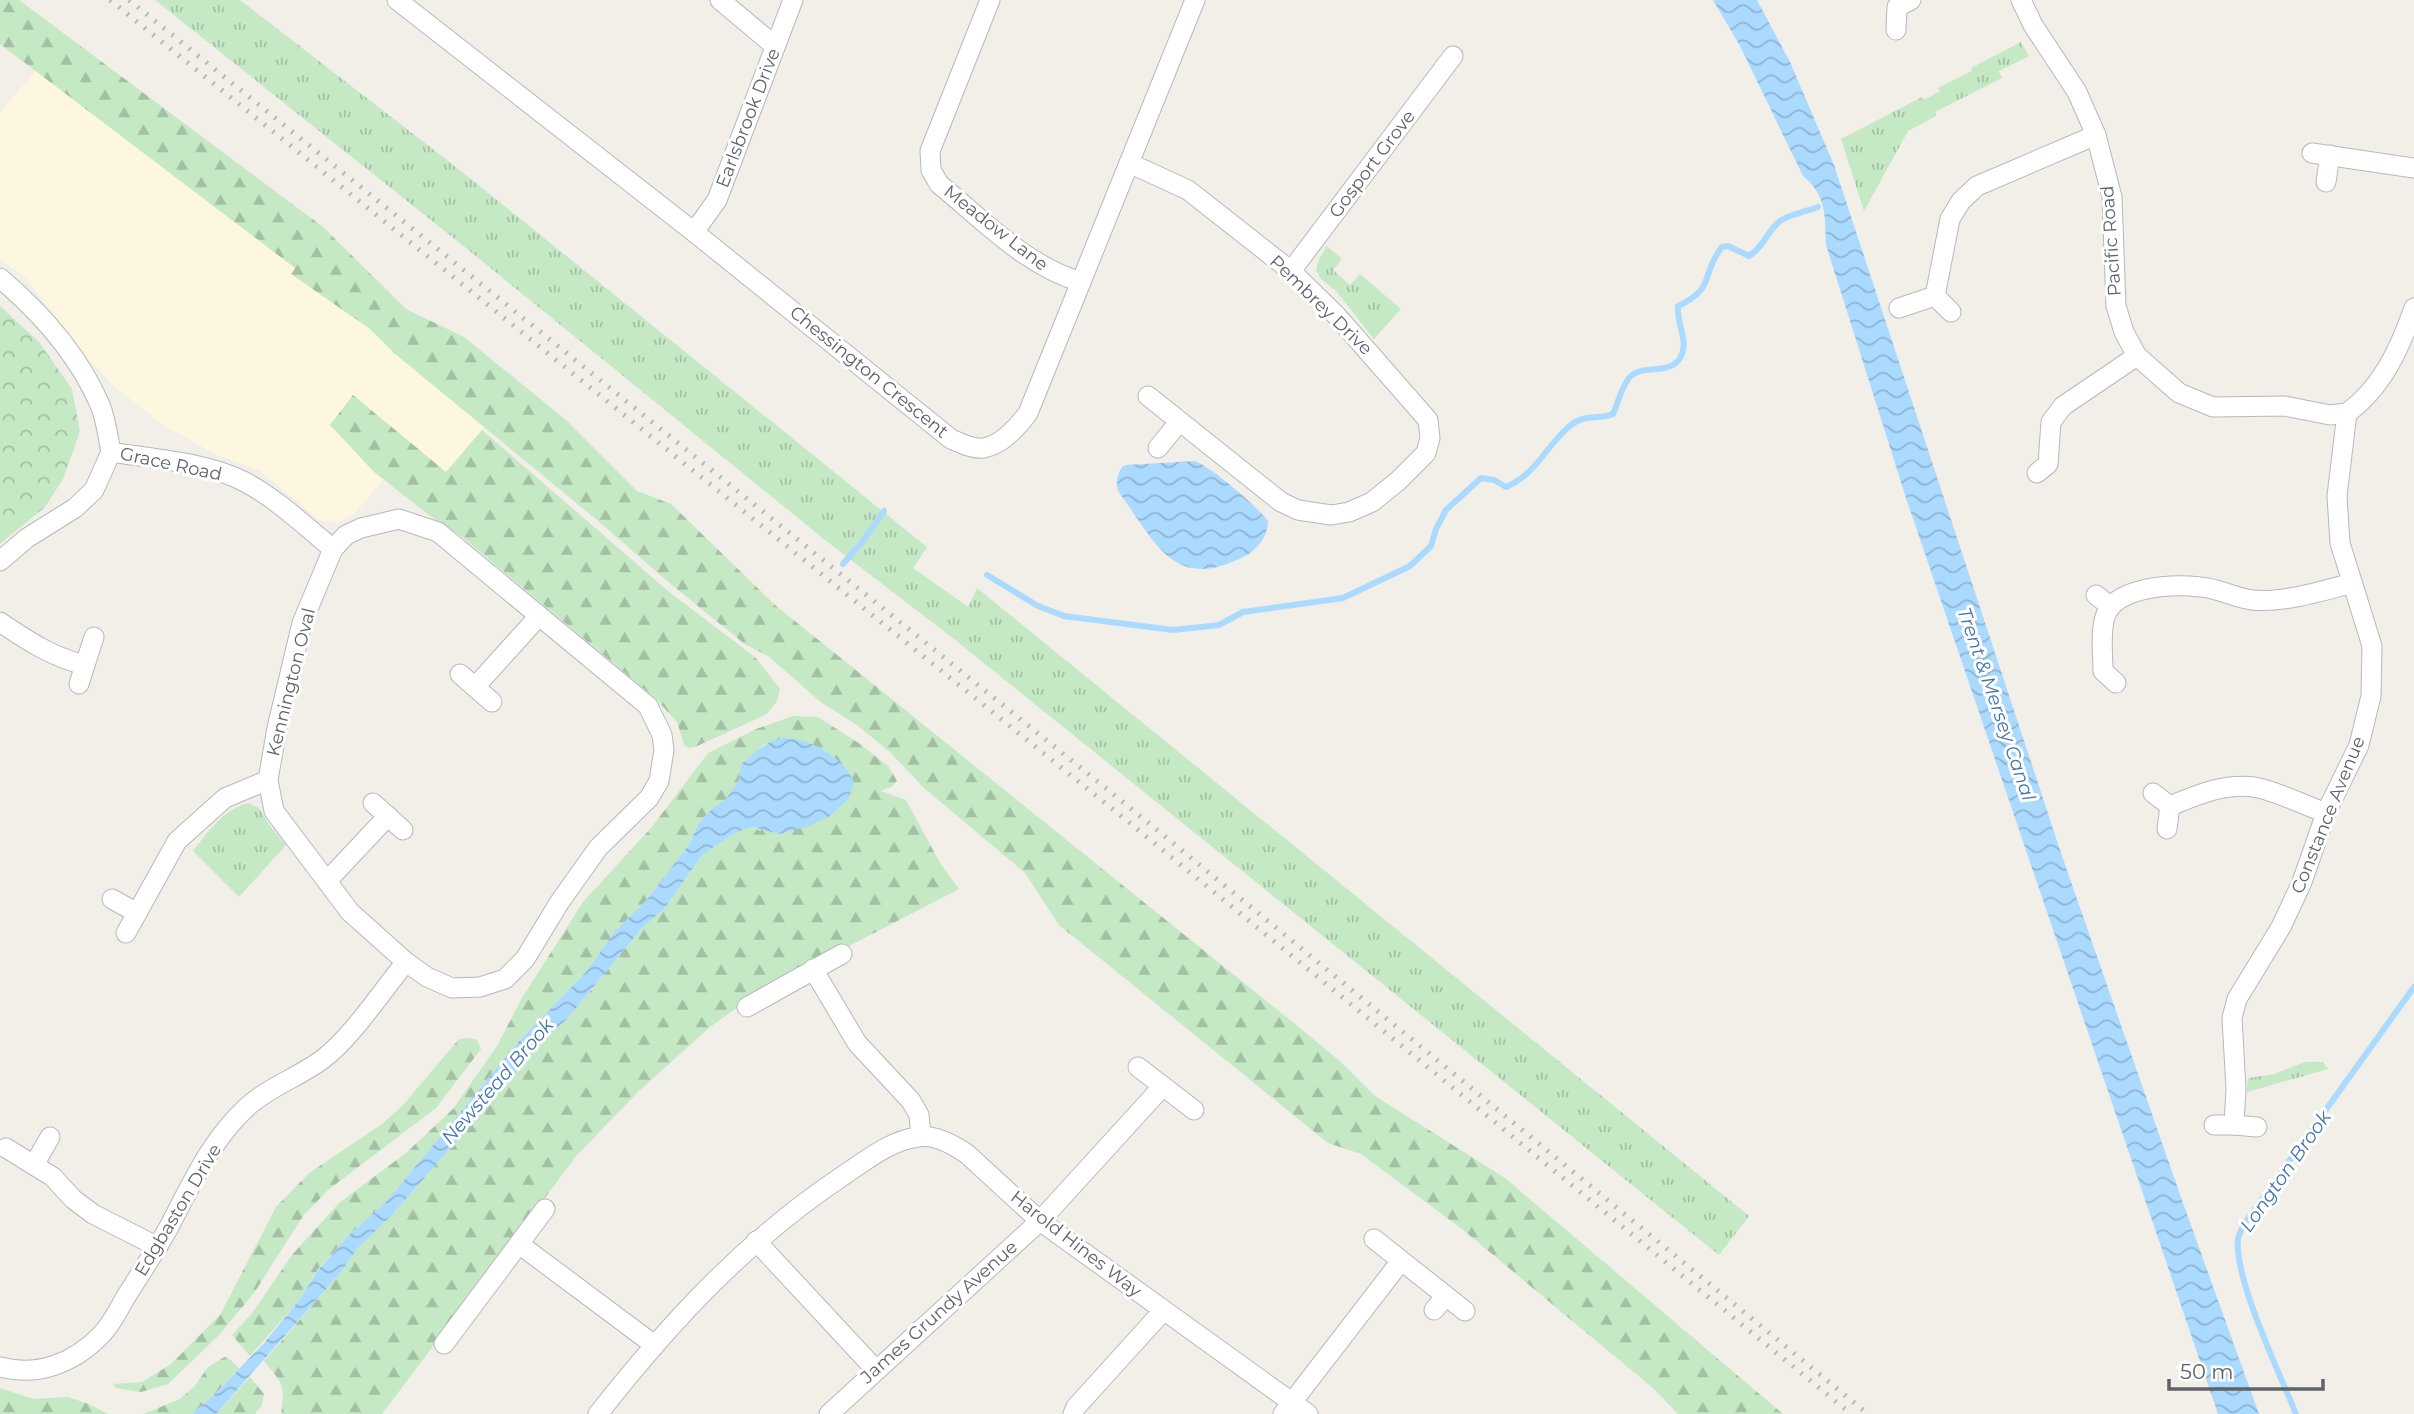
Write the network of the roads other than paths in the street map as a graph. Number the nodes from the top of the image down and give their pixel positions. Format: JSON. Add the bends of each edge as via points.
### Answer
{"nodes":[{"id":1,"x":397,"y":0,"type":"edge"},
{"id":2,"x":720,"y":0,"type":"edge"},
{"id":3,"x":793,"y":0,"type":"edge"},
{"id":4,"x":990,"y":0,"type":"edge"},
{"id":5,"x":1195,"y":0,"type":"edge"},
{"id":6,"x":2021,"y":0,"type":"edge"},
{"id":7,"x":1897,"y":2,"type":"edge"},
{"id":8,"x":1896,"y":30,"type":"dead end"},
{"id":9,"x":775,"y":46,"type":"junction"},
{"id":10,"x":1453,"y":56,"type":"dead end"},
{"id":11,"x":2095,"y":135,"type":"junction"},
{"id":12,"x":1129,"y":163,"type":"junction"},
{"id":13,"x":2414,"y":167,"type":"edge"},
{"id":14,"x":2326,"y":182,"type":"dead end"},
{"id":15,"x":694,"y":232,"type":"junction"},
{"id":16,"x":1291,"y":271,"type":"junction"},
{"id":17,"x":0,"y":278,"type":"edge"},
{"id":18,"x":1081,"y":282,"type":"junction"},
{"id":19,"x":1935,"y":296,"type":"junction"},
{"id":20,"x":1899,"y":308,"type":"dead end"},
{"id":21,"x":2414,"y":308,"type":"edge"},
{"id":22,"x":1951,"y":312,"type":"dead end"},
{"id":23,"x":2137,"y":356,"type":"junction"},
{"id":24,"x":1148,"y":396,"type":"dead end"},
{"id":25,"x":2347,"y":413,"type":"junction"},
{"id":26,"x":1179,"y":422,"type":"junction"},
{"id":27,"x":1158,"y":448,"type":"dead end"},
{"id":28,"x":111,"y":452,"type":"junction"},
{"id":29,"x":2048,"y":469,"type":"dead end"},
{"id":30,"x":334,"y":549,"type":"junction"},
{"id":31,"x":0,"y":561,"type":"edge"},
{"id":32,"x":2352,"y":583,"type":"junction"},
{"id":33,"x":539,"y":616,"type":"junction"},
{"id":34,"x":0,"y":622,"type":"edge"},
{"id":35,"x":94,"y":637,"type":"dead end"},
{"id":36,"x":85,"y":664,"type":"junction"},
{"id":37,"x":460,"y":674,"type":"dead end"},
{"id":38,"x":2104,"y":678,"type":"dead end"},
{"id":39,"x":79,"y":684,"type":"dead end"},
{"id":40,"x":475,"y":687,"type":"junction"},
{"id":41,"x":492,"y":702,"type":"dead end"},
{"id":42,"x":268,"y":780,"type":"junction"},
{"id":43,"x":2153,"y":793,"type":"dead end"},
{"id":44,"x":2170,"y":806,"type":"junction"},
{"id":45,"x":2326,"y":813,"type":"junction"},
{"id":46,"x":2167,"y":829,"type":"dead end"},
{"id":47,"x":403,"y":830,"type":"dead end"},
{"id":48,"x":327,"y":881,"type":"junction"},
{"id":49,"x":113,"y":899,"type":"dead end"},
{"id":50,"x":137,"y":913,"type":"junction"},
{"id":51,"x":126,"y":933,"type":"dead end"},
{"id":52,"x":842,"y":954,"type":"dead end"},
{"id":53,"x":406,"y":962,"type":"junction"},
{"id":54,"x":813,"y":970,"type":"junction"},
{"id":55,"x":747,"y":1007,"type":"dead end"},
{"id":56,"x":1138,"y":1067,"type":"dead end"},
{"id":57,"x":1163,"y":1086,"type":"junction"},
{"id":58,"x":1194,"y":1110,"type":"dead end"},
{"id":59,"x":2214,"y":1125,"type":"dead end"},
{"id":60,"x":2234,"y":1125,"type":"junction"},
{"id":61,"x":2258,"y":1127,"type":"dead end"},
{"id":62,"x":921,"y":1136,"type":"junction"},
{"id":63,"x":50,"y":1137,"type":"dead end"},
{"id":64,"x":6,"y":1148,"type":"dead end"},
{"id":65,"x":34,"y":1165,"type":"junction"},
{"id":66,"x":545,"y":1209,"type":"dead end"},
{"id":67,"x":1040,"y":1221,"type":"junction"},
{"id":68,"x":1374,"y":1239,"type":"dead end"},
{"id":69,"x":757,"y":1241,"type":"junction"},
{"id":70,"x":519,"y":1244,"type":"junction"},
{"id":71,"x":158,"y":1247,"type":"junction"},
{"id":72,"x":1401,"y":1261,"type":"junction"},
{"id":73,"x":1163,"y":1311,"type":"junction"},
{"id":74,"x":1465,"y":1311,"type":"dead end"},
{"id":75,"x":444,"y":1344,"type":"dead end"},
{"id":76,"x":653,"y":1344,"type":"junction"},
{"id":77,"x":0,"y":1367,"type":"edge"},
{"id":78,"x":875,"y":1369,"type":"junction"},
{"id":79,"x":839,"y":1410,"type":"edge"},
{"id":80,"x":1294,"y":1410,"type":"edge"},
{"id":81,"x":598,"y":1414,"type":"edge"},
{"id":82,"x":1073,"y":1414,"type":"edge"}],
"edges":[{"from":1,"to":15,"type":"street","name":"Chessington Crescent"},
{"from":2,"to":9,"type":"street"},
{"from":3,"to":9,"type":"street","name":"Earlsbrook Drive"},
{"from":4,"to":18,"type":"street","name":"Meadow Lane","via":[[930,151],[931,170],[939,184],[1037,264]]},
{"from":5,"to":12,"type":"street","name":"Chessington Crescent"},
{"from":6,"to":11,"type":"street","name":"Pacific Road","via":[[2077,92]]},
{"from":7,"to":8,"type":"street"},
{"from":9,"to":15,"type":"street","name":"Earlsbrook Drive","via":[[717,200]]},
{"from":10,"to":16,"type":"street","name":"Gosport Grove"},
{"from":11,"to":19,"type":"street","via":[[1977,186],[1961,201],[1950,219]]},
{"from":11,"to":23,"type":"street","name":"Pacific Road","via":[[2112,197],[2116,306]]},
{"from":12,"to":16,"type":"street","name":"Pembrey Drive","via":[[1188,190]]},
{"from":12,"to":18,"type":"street","name":"Chessington Crescent"},
{"from":13,"to":14,"type":"street","via":[[2321,154]]},
{"from":15,"to":18,"type":"street","name":"Chessington Crescent","via":[[951,439],[968,446],[984,448],[1015,431],[1028,413]]},
{"from":16,"to":26,"type":"street","name":"Pembrey Drive","via":[[1428,420],[1426,453],[1372,502],[1331,515],[1281,502]]},
{"from":17,"to":28,"type":"street","via":[[43,320],[83,371],[101,407]]},
{"from":19,"to":20,"type":"street"},
{"from":19,"to":22,"type":"street"},
{"from":21,"to":25,"type":"street","via":[[2401,345],[2372,391]]},
{"from":23,"to":25,"type":"street","name":"Pacific Road","via":[[2179,393],[2213,407],[2285,406],[2330,415]]},
{"from":23,"to":29,"type":"street","via":[[2063,406],[2051,422]]},
{"from":24,"to":26,"type":"street"},
{"from":25,"to":32,"type":"street","name":"Constance Avenue","via":[[2337,496],[2340,544]]},
{"from":26,"to":27,"type":"street"},
{"from":28,"to":30,"type":"street","name":"Grace Road","via":[[217,471],[243,481]]},
{"from":28,"to":31,"type":"street","via":[[94,491]]},
{"from":30,"to":33,"type":"street","name":"Kennington Oval","via":[[346,535],[361,528],[399,519],[425,527],[438,532]]},
{"from":30,"to":42,"type":"street","name":"Kennington Oval","via":[[302,622]]},
{"from":32,"to":38,"type":"street","via":[[2306,596],[2253,600],[2202,587],[2157,587],[2103,600]]},
{"from":32,"to":45,"type":"street","name":"Constance Avenue","via":[[2372,646],[2371,696],[2359,745]]},
{"from":33,"to":40,"type":"street"},
{"from":33,"to":53,"type":"street","name":"Kennington Oval","via":[[648,706],[662,735],[659,780],[649,798],[597,848],[525,959],[505,979],[480,987],[452,988]]},
{"from":34,"to":36,"type":"street","via":[[61,659]]},
{"from":35,"to":36,"type":"street"},
{"from":36,"to":39,"type":"street"},
{"from":37,"to":40,"type":"street"},
{"from":40,"to":41,"type":"street"},
{"from":42,"to":48,"type":"street","name":"Kennington Oval","via":[[274,811]]},
{"from":42,"to":50,"type":"street","via":[[225,798],[177,841]]},
{"from":43,"to":44,"type":"street"},
{"from":44,"to":45,"type":"street","via":[[2202,793],[2255,787]]},
{"from":44,"to":46,"type":"street"},
{"from":45,"to":60,"type":"street","name":"Constance Avenue","via":[[2281,927],[2236,999],[2232,1018]]},
{"from":47,"to":48,"type":"street","via":[[380,810]]},
{"from":48,"to":53,"type":"street","name":"Kennington Oval","via":[[350,912]]},
{"from":49,"to":50,"type":"street"},
{"from":50,"to":51,"type":"street"},
{"from":52,"to":54,"type":"street"},
{"from":53,"to":71,"type":"street","name":"Edgbaston Drive","via":[[324,1058],[247,1107],[226,1131],[210,1151]]},
{"from":54,"to":55,"type":"street"},
{"from":54,"to":62,"type":"street","via":[[857,1042],[911,1101],[919,1115]]},
{"from":56,"to":57,"type":"street"},
{"from":57,"to":58,"type":"street"},
{"from":57,"to":67,"type":"street","name":"James Grundy Avenue"},
{"from":59,"to":60,"type":"street"},
{"from":60,"to":61,"type":"street"},
{"from":62,"to":67,"type":"street","name":"Harold Hines Way","via":[[956,1146]]},
{"from":62,"to":69,"type":"street","via":[[901,1140],[866,1160]]},
{"from":63,"to":65,"type":"street"},
{"from":64,"to":65,"type":"street"},
{"from":65,"to":71,"type":"street","via":[[93,1214]]},
{"from":66,"to":70,"type":"street"},
{"from":67,"to":73,"type":"street","name":"Harold Hines Way"},
{"from":67,"to":78,"type":"street","name":"James Grundy Avenue"},
{"from":68,"to":72,"type":"street"},
{"from":69,"to":76,"type":"street"},
{"from":69,"to":78,"type":"street"},
{"from":70,"to":75,"type":"street"},
{"from":70,"to":76,"type":"street"},
{"from":71,"to":77,"type":"street","name":"Edgbaston Drive","via":[[103,1334],[85,1349],[37,1371]]},
{"from":72,"to":74,"type":"street","via":[[1440,1303]]},
{"from":72,"to":80,"type":"street"},
{"from":73,"to":80,"type":"street","name":"Harold Hines Way"},
{"from":73,"to":82,"type":"street"},
{"from":76,"to":81,"type":"street"},
{"from":78,"to":79,"type":"street","name":"James Grundy Avenue"}]}
